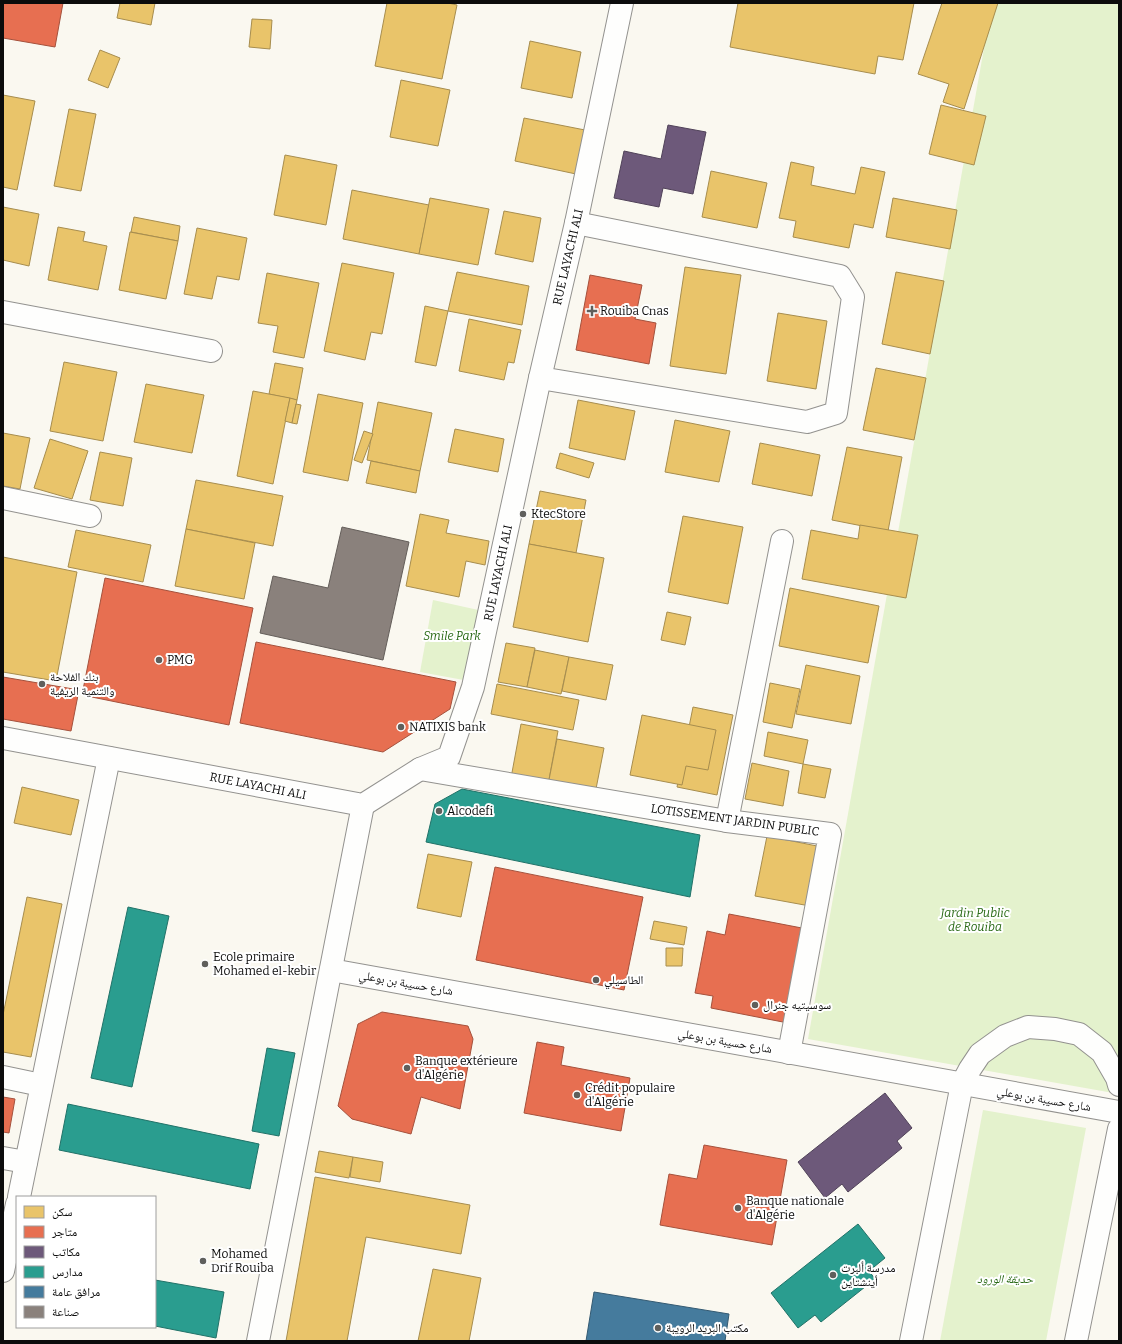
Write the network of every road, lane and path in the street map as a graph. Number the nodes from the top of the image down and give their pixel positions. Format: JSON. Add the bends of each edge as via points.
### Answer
{"nodes":[{"id":1,"x":622,"y":3,"type":"edge"},
{"id":2,"x":576,"y":223,"type":"junction"},
{"id":3,"x":3,"y":312,"type":"edge"},
{"id":4,"x":211,"y":351,"type":"dead end"},
{"id":5,"x":540,"y":378,"type":"junction"},
{"id":6,"x":3,"y":498,"type":"edge"},
{"id":7,"x":90,"y":516,"type":"dead end"},
{"id":8,"x":782,"y":541,"type":"dead end"},
{"id":9,"x":3,"y":738,"type":"edge"},
{"id":10,"x":109,"y":758,"type":"junction"},
{"id":11,"x":420,"y":769,"type":"junction"},
{"id":12,"x":363,"y":806,"type":"junction"},
{"id":13,"x":727,"y":821,"type":"junction"},
{"id":14,"x":331,"y":970,"type":"junction"},
{"id":15,"x":789,"y":1053,"type":"junction"},
{"id":16,"x":3,"y":1077,"type":"edge"},
{"id":17,"x":962,"y":1084,"type":"junction"},
{"id":18,"x":42,"y":1085,"type":"junction"},
{"id":19,"x":1119,"y":1085,"type":"edge"},
{"id":20,"x":1119,"y":1112,"type":"edge"},
{"id":21,"x":1119,"y":1128,"type":"edge"},
{"id":22,"x":3,"y":1158,"type":"edge"},
{"id":23,"x":26,"y":1162,"type":"junction"},
{"id":24,"x":18,"y":1196,"type":"edge"},
{"id":25,"x":16,"y":1209,"type":"edge"},
{"id":26,"x":3,"y":1270,"type":"edge"},
{"id":27,"x":258,"y":1341,"type":"edge"},
{"id":28,"x":911,"y":1341,"type":"edge"},
{"id":29,"x":1076,"y":1341,"type":"edge"}],
"edges":[{"from":1,"to":2,"type":"street","name":"RUE LAYACHI ALI"},
{"from":2,"to":5,"type":"street","name":"RUE LAYACHI ALI"},
{"from":2,"to":5,"type":"street","via":[[840,276],[853,297],[836,413],[807,422]]},
{"from":3,"to":4,"type":"street"},
{"from":5,"to":11,"type":"street","name":"RUE LAYACHI ALI","via":[[473,688],[449,757]]},
{"from":6,"to":7,"type":"street"},
{"from":8,"to":13,"type":"street"},
{"from":9,"to":10,"type":"street","name":"RUE LAYACHI ALI"},
{"from":10,"to":12,"type":"street","name":"RUE LAYACHI ALI"},
{"from":10,"to":18,"type":"street"},
{"from":11,"to":12,"type":"street","name":"RUE LAYACHI ALI"},
{"from":11,"to":13,"type":"street","name":"LOTISSEMENT JARDIN PUBLIC"},
{"from":12,"to":14,"type":"street"},
{"from":13,"to":15,"type":"street","name":"LOTISSEMENT JARDIN PUBLIC","via":[[830,834]]},
{"from":14,"to":15,"type":"street","name":"شارع حسيبة بن بوعلي"},
{"from":14,"to":27,"type":"street"},
{"from":15,"to":17,"type":"street","name":"شارع حسيبة بن بوعلي"},
{"from":16,"to":18,"type":"street"},
{"from":17,"to":19,"type":"street","via":[[980,1054],[1005,1036],[1028,1027],[1079,1034],[1102,1052]]},
{"from":17,"to":20,"type":"street","name":"شارع حسيبة بن بوعلي"},
{"from":17,"to":28,"type":"street"},
{"from":18,"to":23,"type":"street"},
{"from":21,"to":29,"type":"street"},
{"from":22,"to":23,"type":"street"},
{"from":23,"to":24,"type":"street"},
{"from":25,"to":26,"type":"street"}]}
